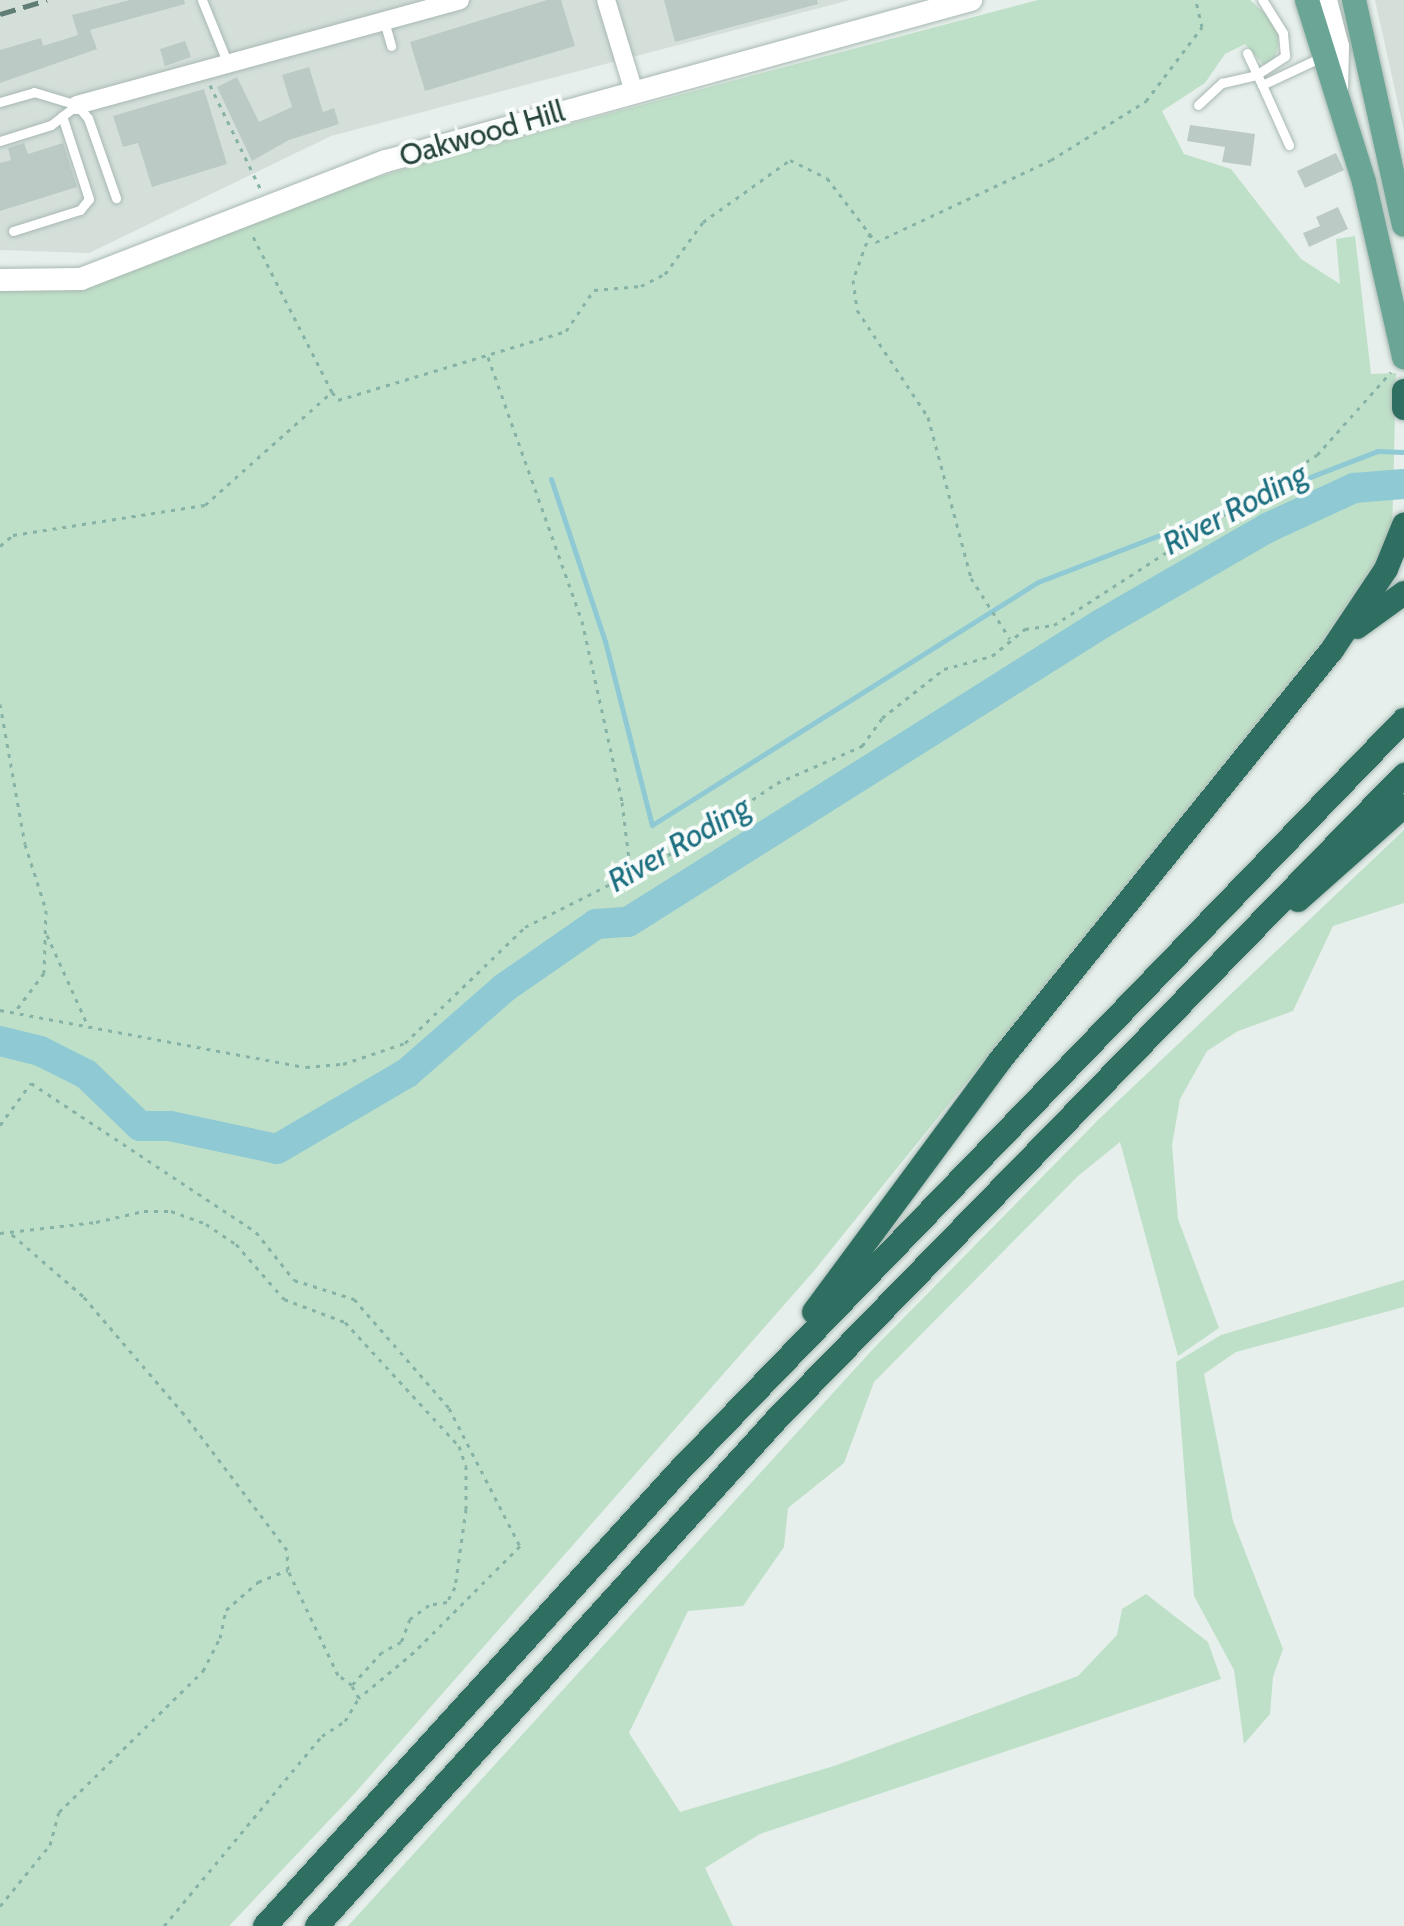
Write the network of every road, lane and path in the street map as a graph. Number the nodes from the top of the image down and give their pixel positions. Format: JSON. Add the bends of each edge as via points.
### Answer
{"nodes":[{"id":1,"x":202,"y":0,"type":"edge"},
{"id":2,"x":460,"y":0,"type":"edge"},
{"id":3,"x":606,"y":0,"type":"edge"},
{"id":4,"x":971,"y":0,"type":"edge"},
{"id":5,"x":1196,"y":0,"type":"edge"},
{"id":6,"x":1262,"y":0,"type":"edge"},
{"id":7,"x":1307,"y":0,"type":"edge"},
{"id":8,"x":1328,"y":0,"type":"edge"},
{"id":9,"x":1354,"y":0,"type":"edge"},
{"id":10,"x":384,"y":21,"type":"junction"},
{"id":11,"x":391,"y":46,"type":"dead end"},
{"id":12,"x":1247,"y":53,"type":"dead end"},
{"id":13,"x":1324,"y":56,"type":"junction"},
{"id":14,"x":228,"y":64,"type":"junction"},
{"id":15,"x":203,"y":71,"type":"junction"},
{"id":16,"x":1256,"y":75,"type":"junction"},
{"id":17,"x":1262,"y":85,"type":"junction"},
{"id":18,"x":634,"y":92,"type":"junction"},
{"id":19,"x":1339,"y":96,"type":"junction"},
{"id":20,"x":0,"y":102,"type":"edge"},
{"id":21,"x":1198,"y":105,"type":"dead end"},
{"id":22,"x":69,"y":111,"type":"junction"},
{"id":23,"x":0,"y":141,"type":"edge"},
{"id":24,"x":1289,"y":145,"type":"dead end"},
{"id":25,"x":116,"y":198,"type":"dead end"},
{"id":26,"x":269,"y":207,"type":"junction"},
{"id":27,"x":244,"y":217,"type":"junction"},
{"id":28,"x":1404,"y":225,"type":"edge"},
{"id":29,"x":13,"y":231,"type":"dead end"},
{"id":30,"x":870,"y":233,"type":"junction"},
{"id":31,"x":0,"y":280,"type":"edge"},
{"id":32,"x":488,"y":357,"type":"junction"},
{"id":33,"x":1399,"y":362,"type":"edge"},
{"id":34,"x":1404,"y":391,"type":"edge"},
{"id":35,"x":332,"y":392,"type":"junction"},
{"id":36,"x":1404,"y":408,"type":"edge"},
{"id":37,"x":1404,"y":525,"type":"edge"},
{"id":38,"x":0,"y":546,"type":"edge"},
{"id":39,"x":1404,"y":593,"type":"edge"},
{"id":40,"x":1010,"y":639,"type":"junction"},
{"id":41,"x":1332,"y":650,"type":"junction"},
{"id":42,"x":0,"y":704,"type":"edge"},
{"id":43,"x":1404,"y":720,"type":"edge"},
{"id":44,"x":1404,"y":775,"type":"edge"},
{"id":45,"x":1404,"y":806,"type":"edge"},
{"id":46,"x":631,"y":875,"type":"junction"},
{"id":47,"x":46,"y":931,"type":"junction"},
{"id":48,"x":1223,"y":959,"type":"junction"},
{"id":49,"x":0,"y":1010,"type":"edge"},
{"id":50,"x":14,"y":1013,"type":"junction"},
{"id":51,"x":88,"y":1027,"type":"junction"},
{"id":52,"x":0,"y":1125,"type":"edge"},
{"id":53,"x":8,"y":1231,"type":"junction"},
{"id":54,"x":0,"y":1233,"type":"edge"},
{"id":55,"x":755,"y":1391,"type":"junction"},
{"id":56,"x":288,"y":1570,"type":"junction"},
{"id":57,"x":352,"y":1685,"type":"junction"},
{"id":58,"x":359,"y":1698,"type":"junction"},
{"id":59,"x":0,"y":1906,"type":"edge"},
{"id":60,"x":164,"y":1926,"type":"edge"},
{"id":61,"x":265,"y":1926,"type":"edge"},
{"id":62,"x":317,"y":1926,"type":"edge"}],
"edges":[{"from":1,"to":14,"type":"lane"},
{"from":2,"to":10,"type":"street"},
{"from":3,"to":18,"type":"street"},
{"from":4,"to":18,"type":"street","name":"Oakwood Hill"},
{"from":5,"to":30,"type":"path","via":[[1202,27],[1146,101],[1051,160],[876,242]]},
{"from":6,"to":16,"type":"lane","via":[[1283,33],[1287,51],[1282,60]]},
{"from":7,"to":13,"type":"main road"},
{"from":8,"to":19,"type":"street","via":[[1340,46]]},
{"from":9,"to":28,"type":"main road"},
{"from":10,"to":11,"type":"lane"},
{"from":10,"to":14,"type":"street"},
{"from":12,"to":16,"type":"lane"},
{"from":13,"to":17,"type":"lane"},
{"from":13,"to":19,"type":"main road"},
{"from":14,"to":15,"type":"street"},
{"from":15,"to":22,"type":"street"},
{"from":15,"to":26,"type":"path"},
{"from":16,"to":17,"type":"lane"},
{"from":16,"to":21,"type":"lane","via":[[1222,83]]},
{"from":17,"to":24,"type":"lane"},
{"from":18,"to":26,"type":"street","name":"Oakwood Hill","via":[[386,161]]},
{"from":19,"to":33,"type":"main road"},
{"from":20,"to":22,"type":"lane","via":[[34,92]]},
{"from":22,"to":23,"type":"lane"},
{"from":22,"to":25,"type":"lane","via":[[88,118]]},
{"from":22,"to":29,"type":"lane","via":[[89,199],[80,210]]},
{"from":26,"to":27,"type":"street","name":"Oakwood Hill"},
{"from":27,"to":31,"type":"street","name":"Oakwood Hill","via":[[81,279]]},
{"from":27,"to":35,"type":"path"},
{"from":30,"to":32,"type":"path","via":[[827,178],[790,160],[703,222],[665,274],[641,286],[594,290],[566,331]]},
{"from":30,"to":40,"type":"path","via":[[853,280],[857,310],[928,417],[971,578]]},
{"from":32,"to":35,"type":"path","via":[[338,400]]},
{"from":32,"to":46,"type":"path","via":[[582,621],[622,802]]},
{"from":33,"to":40,"type":"path","via":[[1317,455],[1054,625],[1025,629]]},
{"from":34,"to":36,"type":"highway"},
{"from":35,"to":38,"type":"path","via":[[205,505],[13,535]]},
{"from":37,"to":41,"type":"highway","via":[[1386,569]]},
{"from":39,"to":41,"type":"highway"},
{"from":40,"to":46,"type":"path","via":[[992,656],[944,669],[915,688],[862,746],[777,783]]},
{"from":41,"to":55,"type":"highway","via":[[998,1063]]},
{"from":42,"to":47,"type":"path","via":[[25,844],[46,910]]},
{"from":43,"to":55,"type":"highway"},
{"from":44,"to":48,"type":"highway"},
{"from":45,"to":48,"type":"highway","via":[[1333,873]]},
{"from":46,"to":51,"type":"path","via":[[525,927],[405,1043],[343,1064],[306,1067]]},
{"from":47,"to":50,"type":"path","via":[[44,973]]},
{"from":47,"to":51,"type":"path"},
{"from":48,"to":62,"type":"highway","via":[[775,1421]]},
{"from":49,"to":50,"type":"path"},
{"from":50,"to":51,"type":"path"},
{"from":52,"to":58,"type":"path","via":[[31,1083],[256,1232],[294,1280],[354,1299],[449,1408],[520,1546],[414,1652]]},
{"from":53,"to":54,"type":"path"},
{"from":53,"to":56,"type":"path","via":[[83,1296],[184,1414],[287,1550]]},
{"from":53,"to":57,"type":"path","via":[[144,1211],[171,1211],[206,1224],[236,1244],[284,1299],[345,1322],[459,1446],[466,1466],[466,1509],[455,1587],[447,1602],[429,1605],[410,1619],[401,1642],[382,1652]]},
{"from":55,"to":61,"type":"highway"},
{"from":56,"to":57,"type":"path","via":[[332,1666]]},
{"from":56,"to":59,"type":"path","via":[[258,1582],[226,1610],[220,1638],[203,1671],[59,1812],[50,1845]]},
{"from":57,"to":58,"type":"path"},
{"from":58,"to":60,"type":"path","via":[[345,1721],[322,1736]]}]}
